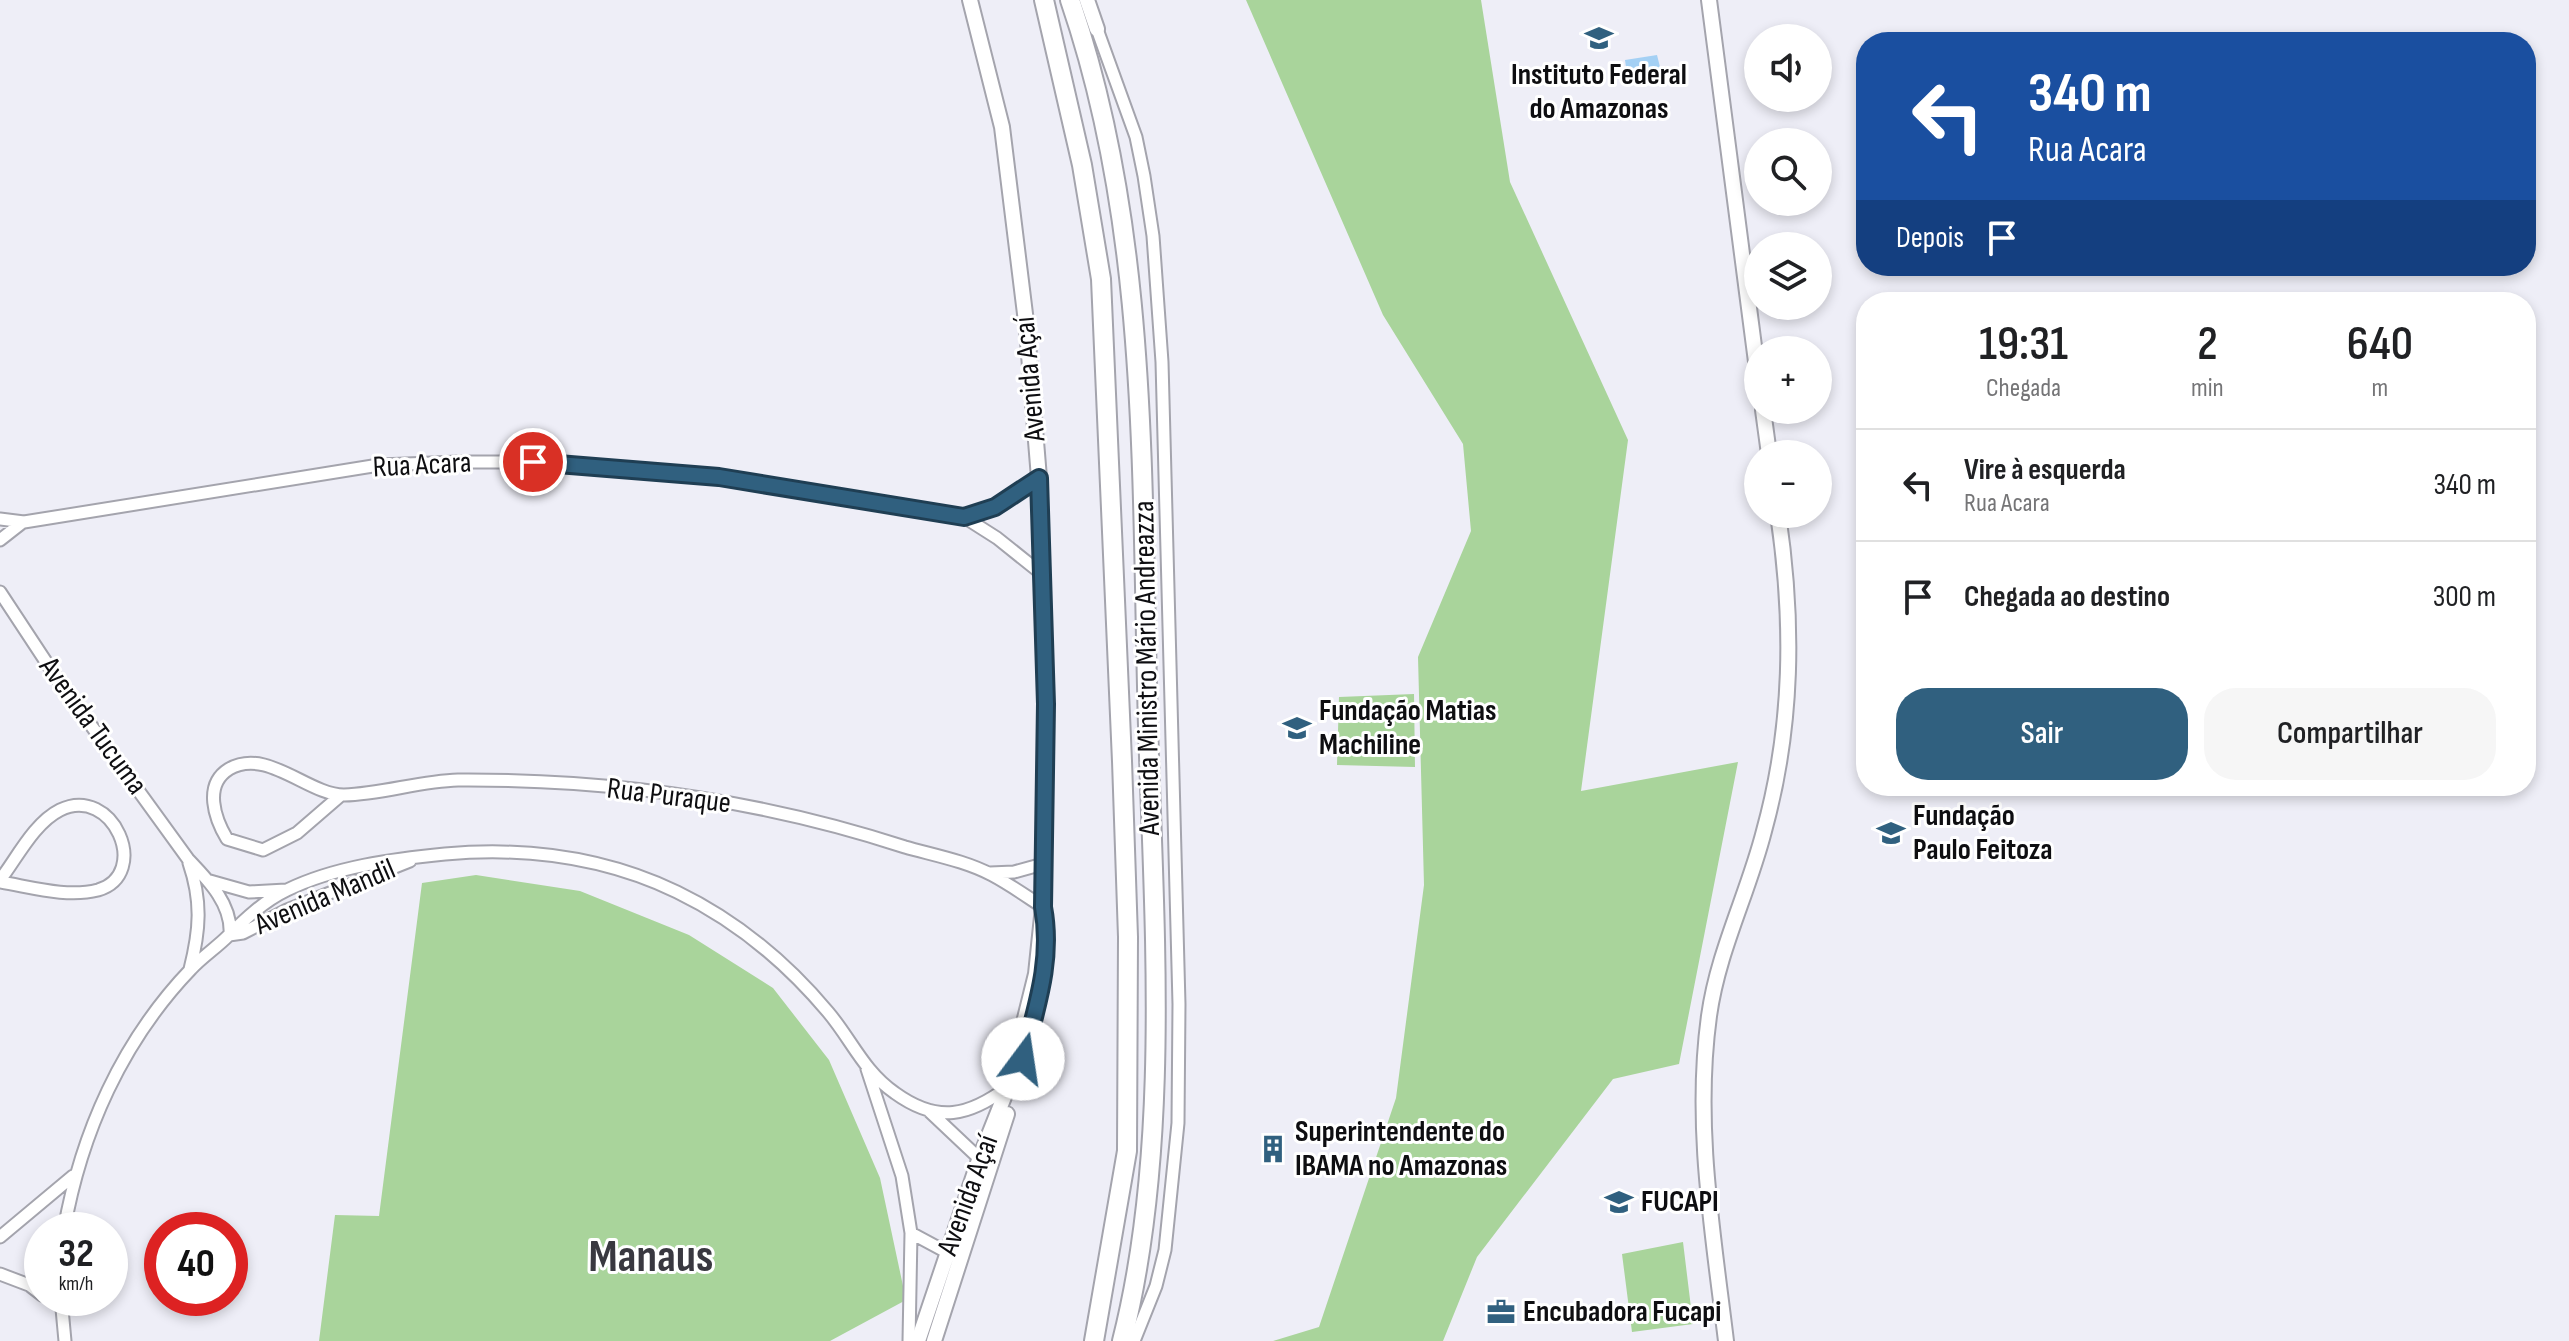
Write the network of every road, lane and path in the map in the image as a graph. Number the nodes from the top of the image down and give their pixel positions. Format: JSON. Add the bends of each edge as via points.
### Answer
{"nodes":[{"id":1,"x":970,"y":0,"type":"edge"},
{"id":2,"x":1070,"y":0,"type":"edge"},
{"id":3,"x":1087,"y":0,"type":"edge"},
{"id":4,"x":1709,"y":0,"type":"edge"},
{"id":5,"x":1046,"y":4,"type":"edge"},
{"id":6,"x":1089,"y":32,"type":"junction"},
{"id":7,"x":1753,"y":336,"type":"edge"},
{"id":8,"x":1039,"y":478,"type":"junction"},
{"id":9,"x":1142,"y":514,"type":"junction"},
{"id":10,"x":1110,"y":516,"type":"junction"},
{"id":11,"x":964,"y":517,"type":"junction"},
{"id":12,"x":0,"y":519,"type":"edge"},
{"id":13,"x":24,"y":522,"type":"junction"},
{"id":14,"x":1780,"y":528,"type":"edge"},
{"id":15,"x":0,"y":540,"type":"edge"},
{"id":16,"x":1042,"y":574,"type":"junction"},
{"id":17,"x":0,"y":592,"type":"edge"},
{"id":18,"x":341,"y":795,"type":"junction"},
{"id":19,"x":420,"y":856,"type":"junction"},
{"id":20,"x":188,"y":859,"type":"junction"},
{"id":21,"x":1043,"y":864,"type":"junction"},
{"id":22,"x":989,"y":873,"type":"junction"},
{"id":23,"x":0,"y":881,"type":"edge"},
{"id":24,"x":210,"y":881,"type":"junction"},
{"id":25,"x":287,"y":890,"type":"junction"},
{"id":26,"x":1043,"y":907,"type":"junction"},
{"id":27,"x":229,"y":935,"type":"junction"},
{"id":28,"x":190,"y":969,"type":"junction"},
{"id":29,"x":867,"y":1069,"type":"junction"},
{"id":30,"x":1008,"y":1087,"type":"junction"},
{"id":31,"x":926,"y":1109,"type":"junction"},
{"id":32,"x":984,"y":1162,"type":"junction"},
{"id":33,"x":73,"y":1176,"type":"junction"},
{"id":34,"x":67,"y":1212,"type":"edge"},
{"id":35,"x":911,"y":1233,"type":"junction"},
{"id":36,"x":0,"y":1237,"type":"edge"},
{"id":37,"x":946,"y":1253,"type":"junction"},
{"id":38,"x":962,"y":1258,"type":"junction"},
{"id":39,"x":0,"y":1274,"type":"edge"},
{"id":40,"x":24,"y":1283,"type":"edge"},
{"id":41,"x":60,"y":1316,"type":"edge"},
{"id":42,"x":65,"y":1341,"type":"edge"},
{"id":43,"x":909,"y":1341,"type":"edge"},
{"id":44,"x":918,"y":1341,"type":"edge"},
{"id":45,"x":934,"y":1341,"type":"edge"},
{"id":46,"x":1094,"y":1341,"type":"edge"},
{"id":47,"x":1122,"y":1341,"type":"edge"},
{"id":48,"x":1134,"y":1341,"type":"edge"},
{"id":49,"x":1726,"y":1341,"type":"edge"}],
"edges":[{"from":1,"to":8,"type":"street","name":"Avenida Açaí","via":[[1002,127]]},
{"from":2,"to":6,"type":"main road","name":"Avenida Ministro Mário Andreazza"},
{"from":3,"to":6,"type":"street","name":"Avenida Ministro Mário Andreazza"},
{"from":4,"to":7,"type":"street"},
{"from":5,"to":6,"type":"main road","via":[[1066,33]]},
{"from":5,"to":10,"type":"main road","name":"Avenida Ministro Mário Andreazza","via":[[1101,279]]},
{"from":6,"to":9,"type":"main road","name":"Avenida Ministro Mário Andreazza","via":[[1124,232],[1137,360]]},
{"from":6,"to":48,"type":"street","via":[[1136,137],[1153,236],[1162,362],[1178,1123],[1165,1250]]},
{"from":8,"to":11,"type":"street","via":[[995,507]]},
{"from":8,"to":16,"type":"street","name":"Avenida Açaí"},
{"from":9,"to":10,"type":"main road"},
{"from":9,"to":47,"type":"main road","name":"Avenida Ministro Mário Andreazza","via":[[1153,1084],[1144,1210]]},
{"from":10,"to":46,"type":"main road","name":"Avenida Ministro Mário Andreazza","via":[[1125,857],[1128,1092],[1121,1194]]},
{"from":11,"to":13,"type":"street","name":"Rua Acara","via":[[719,477],[533,462],[459,462],[379,465]]},
{"from":11,"to":16,"type":"street","name":"Rua Acara"},
{"from":12,"to":13,"type":"street","name":"Rua Acara"},
{"from":13,"to":15,"type":"street","name":"Rua Acara"},
{"from":14,"to":49,"type":"street","via":[[1790,620],[1786,721],[1765,831],[1716,973],[1704,1063],[1704,1165]]},
{"from":16,"to":21,"type":"street","name":"Avenida Açaí"},
{"from":17,"to":20,"type":"street","name":"Avenida Tucuma"},
{"from":18,"to":18,"type":"street","name":"Rua Puraque","via":[[245,764],[218,780],[215,820],[227,839],[263,850],[297,833]]},
{"from":18,"to":22,"type":"street","name":"Rua Puraque","via":[[456,780],[674,793],[814,820]]},
{"from":19,"to":25,"type":"street","name":"Avenida Mandil","via":[[384,861]]},
{"from":19,"to":27,"type":"street","name":"Avenida Mandil"},
{"from":19,"to":29,"type":"street","name":"Avenida Mandil","via":[[486,850],[551,854],[617,869],[677,892],[737,927],[785,965],[829,1013]]},
{"from":20,"to":24,"type":"street","name":"Avenida Tucuma"},
{"from":20,"to":28,"type":"street","name":"Avenida Tucuma","via":[[201,917]]},
{"from":21,"to":22,"type":"street","name":"Rua Puraque"},
{"from":21,"to":26,"type":"street","name":"Avenida Açaí"},
{"from":22,"to":26,"type":"street","name":"Rua Puraque"},
{"from":23,"to":23,"type":"street","via":[[81,893],[109,886],[123,861],[121,832],[104,813],[87,806],[59,811],[36,832]]},
{"from":24,"to":25,"type":"street","name":"Avenida Tucuma","via":[[249,892]]},
{"from":24,"to":27,"type":"street","name":"Avenida Tucuma","via":[[231,917]]},
{"from":25,"to":27,"type":"street","name":"Avenida Mandil","via":[[241,920]]},
{"from":26,"to":30,"type":"street","name":"Avenida Açaí","via":[[1036,974]]},
{"from":26,"to":32,"type":"street","name":"Avenida Açaí","via":[[1048,935],[1044,975],[1016,1087]]},
{"from":27,"to":28,"type":"street","name":"Avenida Mandil"},
{"from":28,"to":33,"type":"street","name":"Avenida Mandil","via":[[121,1063]]},
{"from":29,"to":31,"type":"street","name":"Avenida Mandil","via":[[896,1094]]},
{"from":29,"to":35,"type":"street","name":"Avenida Mandil","via":[[902,1176]]},
{"from":30,"to":31,"type":"street","name":"Avenida Mandil","via":[[980,1108],[953,1115]]},
{"from":30,"to":32,"type":"street","name":"Avenida Açaí"},
{"from":31,"to":32,"type":"street"},
{"from":32,"to":37,"type":"street","name":"Avenida Açaí"},
{"from":32,"to":38,"type":"street","name":"Avenida Açaí"},
{"from":33,"to":34,"type":"street","name":"Avenida Mandil"},
{"from":33,"to":36,"type":"street"},
{"from":35,"to":37,"type":"street"},
{"from":35,"to":43,"type":"street","name":"Avenida Mandil"},
{"from":37,"to":38,"type":"street"},
{"from":37,"to":44,"type":"street","name":"Avenida Açaí"},
{"from":38,"to":45,"type":"street","name":"Avenida Açaí"},
{"from":39,"to":40,"type":"street"},
{"from":41,"to":42,"type":"street"}]}
